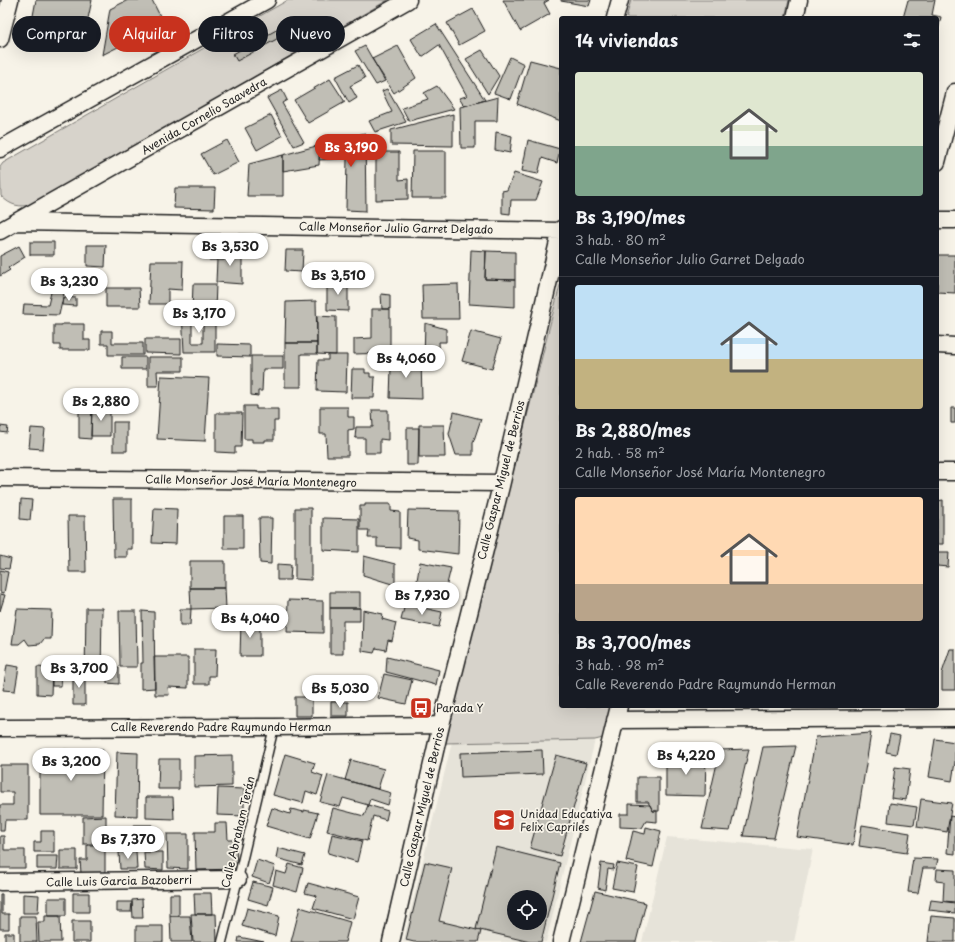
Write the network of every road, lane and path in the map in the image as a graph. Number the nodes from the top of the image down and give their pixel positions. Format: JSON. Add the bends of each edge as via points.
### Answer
{"nodes":[{"id":1,"x":10,"y":0,"type":"edge"},
{"id":2,"x":267,"y":0,"type":"edge"},
{"id":3,"x":408,"y":0,"type":"edge"},
{"id":4,"x":620,"y":0,"type":"edge"},
{"id":5,"x":799,"y":0,"type":"edge"},
{"id":6,"x":616,"y":16,"type":"edge"},
{"id":7,"x":795,"y":16,"type":"edge"},
{"id":8,"x":0,"y":39,"type":"edge"},
{"id":9,"x":955,"y":92,"type":"edge"},
{"id":10,"x":0,"y":149,"type":"edge"},
{"id":11,"x":939,"y":154,"type":"edge"},
{"id":12,"x":939,"y":220,"type":"edge"},
{"id":13,"x":955,"y":220,"type":"edge"},
{"id":14,"x":17,"y":222,"type":"junction"},
{"id":15,"x":559,"y":230,"type":"edge"},
{"id":16,"x":0,"y":231,"type":"edge"},
{"id":17,"x":559,"y":238,"type":"edge"},
{"id":18,"x":939,"y":345,"type":"edge"},
{"id":19,"x":955,"y":346,"type":"edge"},
{"id":20,"x":939,"y":472,"type":"edge"},
{"id":21,"x":955,"y":472,"type":"edge"},
{"id":22,"x":0,"y":478,"type":"edge"},
{"id":23,"x":501,"y":483,"type":"junction"},
{"id":24,"x":617,"y":713,"type":"edge"},
{"id":25,"x":955,"y":718,"type":"edge"},
{"id":26,"x":441,"y":725,"type":"junction"},
{"id":27,"x":274,"y":727,"type":"junction"},
{"id":28,"x":0,"y":728,"type":"edge"},
{"id":29,"x":238,"y":879,"type":"junction"},
{"id":30,"x":0,"y":882,"type":"edge"},
{"id":31,"x":222,"y":942,"type":"edge"},
{"id":32,"x":390,"y":942,"type":"edge"},
{"id":33,"x":561,"y":942,"type":"edge"}],
"edges":[{"from":1,"to":8,"type":"street"},
{"from":2,"to":10,"type":"street"},
{"from":3,"to":14,"type":"street","name":"Avenida Cornelio Saavedra"},
{"from":4,"to":6,"type":"street"},
{"from":5,"to":7,"type":"street"},
{"from":9,"to":11,"type":"street"},
{"from":12,"to":13,"type":"street"},
{"from":14,"to":15,"type":"street","name":"Calle Monseñor Julio Garret Delgado"},
{"from":14,"to":16,"type":"street","name":"Avenida Cornelio Saavedra"},
{"from":17,"to":23,"type":"street","name":"Calle Gaspar Miguel de Berrios"},
{"from":18,"to":19,"type":"street"},
{"from":20,"to":21,"type":"street"},
{"from":22,"to":23,"type":"street","name":"Calle Monseñor José María Montenegro"},
{"from":23,"to":26,"type":"street","name":"Calle Gaspar Miguel de Berrios"},
{"from":24,"to":25,"type":"street"},
{"from":24,"to":33,"type":"street"},
{"from":26,"to":27,"type":"street","name":"Calle Reverendo Padre Raymundo Herman"},
{"from":26,"to":32,"type":"street","name":"Calle Gaspar Miguel de Berrios"},
{"from":27,"to":28,"type":"street","name":"Calle Reverendo Padre Raymundo Herman"},
{"from":27,"to":29,"type":"lane","name":"Calle Abraham Terán"},
{"from":29,"to":30,"type":"street","name":"Calle Luis Garcia Bazoberri"},
{"from":29,"to":31,"type":"lane","name":"Calle Abraham Terán"}]}
